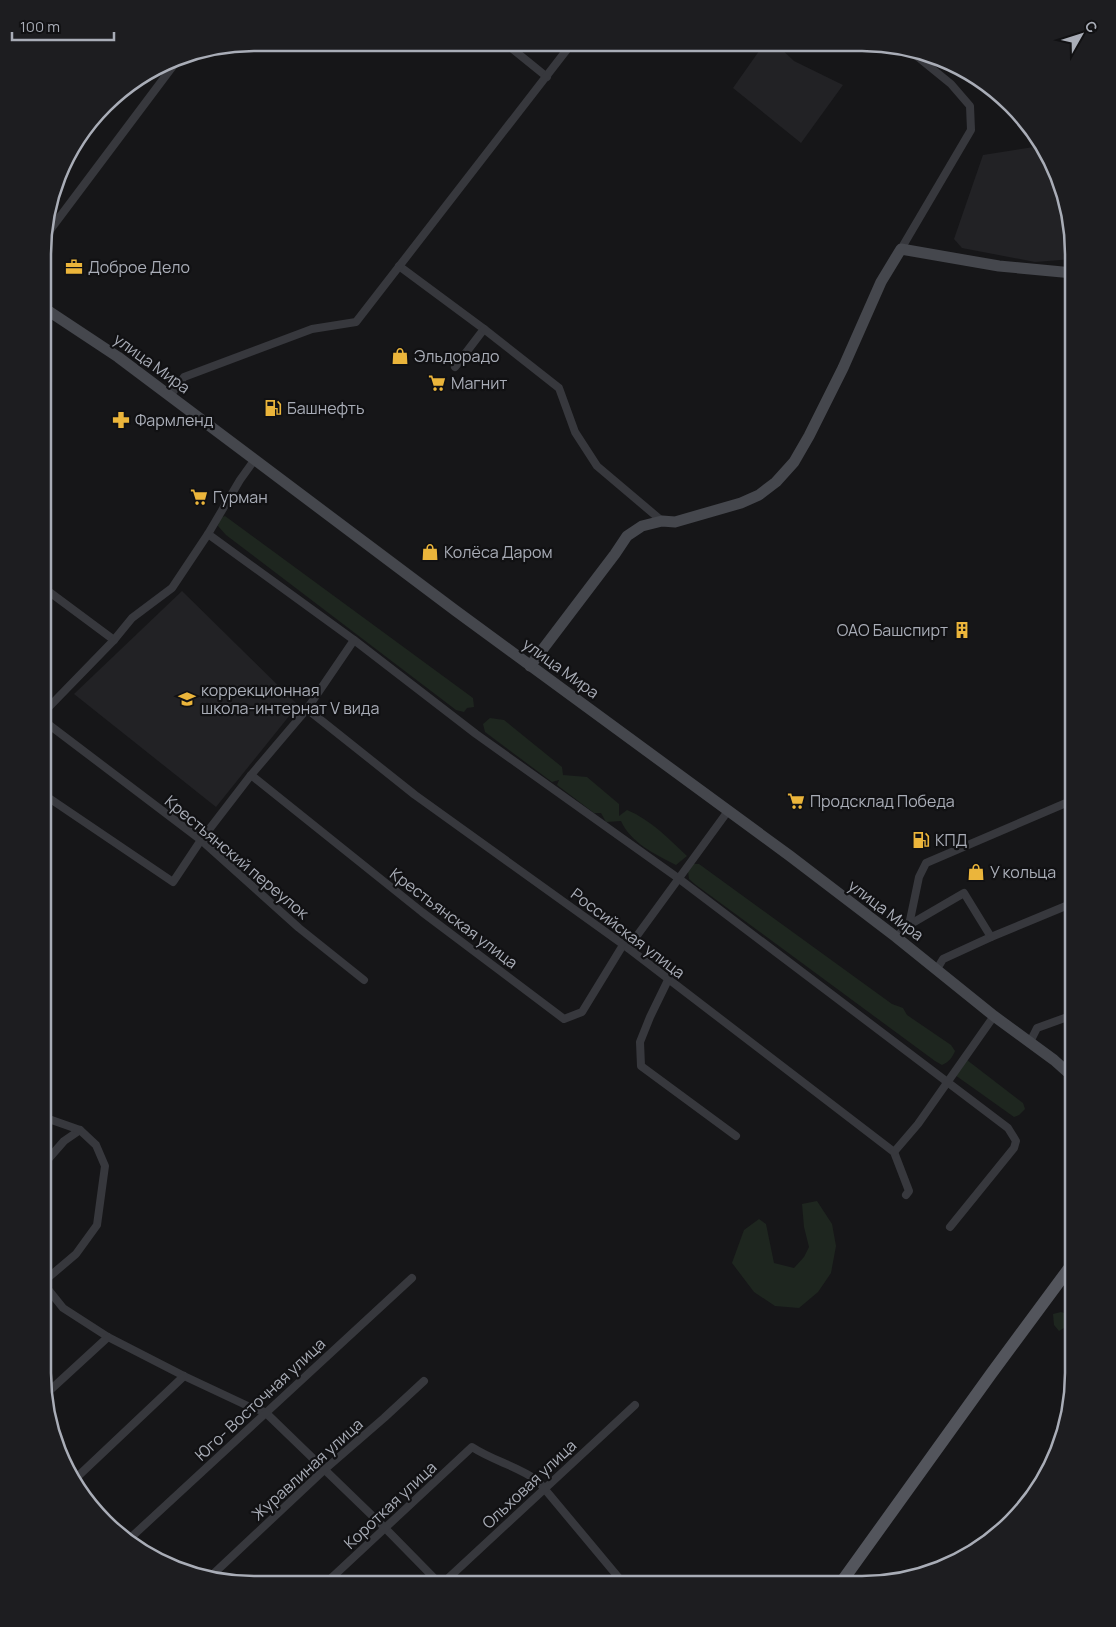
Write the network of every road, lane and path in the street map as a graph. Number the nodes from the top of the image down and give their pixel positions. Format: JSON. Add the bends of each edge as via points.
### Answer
{"nodes":[{"id":1,"x":515,"y":51,"type":"edge"},
{"id":2,"x":566,"y":51,"type":"edge"},
{"id":3,"x":922,"y":60,"type":"edge"},
{"id":4,"x":171,"y":69,"type":"edge"},
{"id":5,"x":547,"y":77,"type":"junction"},
{"id":6,"x":53,"y":226,"type":"edge"},
{"id":7,"x":901,"y":249,"type":"junction"},
{"id":8,"x":399,"y":266,"type":"junction"},
{"id":9,"x":1065,"y":273,"type":"edge"},
{"id":10,"x":51,"y":313,"type":"edge"},
{"id":11,"x":484,"y":329,"type":"junction"},
{"id":12,"x":455,"y":367,"type":"dead end"},
{"id":13,"x":170,"y":396,"type":"junction"},
{"id":14,"x":255,"y":459,"type":"junction"},
{"id":15,"x":662,"y":521,"type":"junction"},
{"id":16,"x":208,"y":534,"type":"junction"},
{"id":17,"x":51,"y":593,"type":"edge"},
{"id":18,"x":114,"y":640,"type":"junction"},
{"id":19,"x":354,"y":640,"type":"junction"},
{"id":20,"x":530,"y":666,"type":"junction"},
{"id":21,"x":51,"y":704,"type":"edge"},
{"id":22,"x":307,"y":709,"type":"junction"},
{"id":23,"x":51,"y":726,"type":"edge"},
{"id":24,"x":251,"y":775,"type":"junction"},
{"id":25,"x":51,"y":799,"type":"edge"},
{"id":26,"x":1065,"y":803,"type":"edge"},
{"id":27,"x":728,"y":810,"type":"junction"},
{"id":28,"x":201,"y":840,"type":"junction"},
{"id":29,"x":678,"y":878,"type":"junction"},
{"id":30,"x":1065,"y":906,"type":"edge"},
{"id":31,"x":909,"y":925,"type":"junction"},
{"id":32,"x":896,"y":937,"type":"junction"},
{"id":33,"x":991,"y":937,"type":"junction"},
{"id":34,"x":625,"y":946,"type":"junction"},
{"id":35,"x":937,"y":969,"type":"junction"},
{"id":36,"x":364,"y":980,"type":"dead end"},
{"id":37,"x":668,"y":980,"type":"junction"},
{"id":38,"x":994,"y":1016,"type":"junction"},
{"id":39,"x":1065,"y":1018,"type":"edge"},
{"id":40,"x":1030,"y":1042,"type":"junction"},
{"id":41,"x":1054,"y":1060,"type":"junction"},
{"id":42,"x":1065,"y":1066,"type":"edge"},
{"id":43,"x":1065,"y":1070,"type":"edge"},
{"id":44,"x":946,"y":1082,"type":"junction"},
{"id":45,"x":51,"y":1120,"type":"edge"},
{"id":46,"x":80,"y":1130,"type":"junction"},
{"id":47,"x":736,"y":1136,"type":"dead end"},
{"id":48,"x":894,"y":1152,"type":"junction"},
{"id":49,"x":51,"y":1156,"type":"edge"},
{"id":50,"x":906,"y":1195,"type":"dead end"},
{"id":51,"x":950,"y":1228,"type":"dead end"},
{"id":52,"x":1065,"y":1274,"type":"edge"},
{"id":53,"x":51,"y":1276,"type":"edge"},
{"id":54,"x":412,"y":1278,"type":"dead end"},
{"id":55,"x":51,"y":1294,"type":"edge"},
{"id":56,"x":108,"y":1337,"type":"junction"},
{"id":57,"x":184,"y":1376,"type":"junction"},
{"id":58,"x":424,"y":1381,"type":"dead end"},
{"id":59,"x":52,"y":1388,"type":"edge"},
{"id":60,"x":635,"y":1405,"type":"dead end"},
{"id":61,"x":266,"y":1412,"type":"junction"},
{"id":62,"x":324,"y":1470,"type":"junction"},
{"id":63,"x":79,"y":1476,"type":"edge"},
{"id":64,"x":544,"y":1488,"type":"junction"},
{"id":65,"x":386,"y":1529,"type":"junction"},
{"id":66,"x":133,"y":1536,"type":"edge"},
{"id":67,"x":215,"y":1572,"type":"edge"},
{"id":68,"x":334,"y":1576,"type":"edge"},
{"id":69,"x":432,"y":1576,"type":"edge"},
{"id":70,"x":450,"y":1576,"type":"edge"},
{"id":71,"x":617,"y":1576,"type":"edge"},
{"id":72,"x":846,"y":1576,"type":"edge"}],
"edges":[{"from":1,"to":5,"type":"street"},
{"from":2,"to":5,"type":"street"},
{"from":3,"to":7,"type":"street","via":[[951,84],[970,106],[970,130]]},
{"from":4,"to":6,"type":"street"},
{"from":5,"to":8,"type":"street"},
{"from":7,"to":9,"type":"main road","via":[[999,266]]},
{"from":7,"to":15,"type":"main road","via":[[794,462],[759,495],[674,522]]},
{"from":8,"to":11,"type":"street"},
{"from":8,"to":13,"type":"street","via":[[356,322],[312,329],[184,377]]},
{"from":10,"to":13,"type":"main road","name":"улица Мира"},
{"from":11,"to":12,"type":"street"},
{"from":11,"to":15,"type":"street","via":[[559,388],[575,432],[596,466]]},
{"from":13,"to":14,"type":"main road","name":"улица Мира"},
{"from":14,"to":16,"type":"street"},
{"from":14,"to":20,"type":"main road","name":"улица Мира"},
{"from":15,"to":20,"type":"main road","via":[[642,526],[627,536]]},
{"from":16,"to":18,"type":"street","via":[[172,588],[132,618]]},
{"from":16,"to":19,"type":"street"},
{"from":17,"to":18,"type":"street"},
{"from":18,"to":21,"type":"street"},
{"from":19,"to":22,"type":"street"},
{"from":19,"to":29,"type":"street","via":[[476,734]]},
{"from":20,"to":27,"type":"main road","name":"улица Мира"},
{"from":22,"to":24,"type":"street"},
{"from":22,"to":34,"type":"street","name":"Российская улица","via":[[415,795]]},
{"from":23,"to":28,"type":"street","name":"Крестьянский переулок"},
{"from":24,"to":28,"type":"street"},
{"from":24,"to":34,"type":"street","name":"Крестьянская улица","via":[[422,912],[564,1019],[582,1012]]},
{"from":25,"to":28,"type":"street","via":[[173,882]]},
{"from":26,"to":31,"type":"street","via":[[926,863],[919,877]]},
{"from":27,"to":29,"type":"street"},
{"from":27,"to":32,"type":"main road","name":"улица Мира"},
{"from":28,"to":36,"type":"street","name":"Крестьянский переулок","via":[[299,928]]},
{"from":29,"to":34,"type":"street"},
{"from":29,"to":44,"type":"street"},
{"from":30,"to":33,"type":"street"},
{"from":31,"to":32,"type":"street"},
{"from":31,"to":33,"type":"street","via":[[964,893]]},
{"from":32,"to":35,"type":"main road","name":"улица Мира"},
{"from":33,"to":35,"type":"street","via":[[944,958]]},
{"from":34,"to":37,"type":"street","name":"Российская улица"},
{"from":35,"to":38,"type":"main road","name":"улица Мира"},
{"from":37,"to":47,"type":"street","via":[[640,1042],[642,1066]]},
{"from":37,"to":48,"type":"street","name":"Российская улица"},
{"from":38,"to":40,"type":"main road","name":"улица Мира"},
{"from":38,"to":44,"type":"street"},
{"from":39,"to":40,"type":"street","via":[[1037,1028]]},
{"from":40,"to":41,"type":"main road","name":"улица Мира"},
{"from":41,"to":42,"type":"main road"},
{"from":41,"to":43,"type":"main road"},
{"from":44,"to":48,"type":"street","via":[[918,1124]]},
{"from":44,"to":51,"type":"street","via":[[1008,1128],[1016,1141],[1014,1148]]},
{"from":45,"to":46,"type":"street"},
{"from":46,"to":49,"type":"street"},
{"from":46,"to":53,"type":"street","via":[[96,1145],[105,1166],[97,1225],[76,1254]]},
{"from":48,"to":50,"type":"street","via":[[909,1191]]},
{"from":52,"to":72,"type":"main road"},
{"from":54,"to":61,"type":"street","name":"Юго- Восточная улица"},
{"from":55,"to":56,"type":"street","via":[[62,1308]]},
{"from":56,"to":57,"type":"street"},
{"from":56,"to":59,"type":"street"},
{"from":57,"to":61,"type":"street"},
{"from":57,"to":63,"type":"street"},
{"from":58,"to":62,"type":"street","name":"Журавлиная улица"},
{"from":60,"to":64,"type":"street","name":"Ольховая улица"},
{"from":61,"to":62,"type":"street"},
{"from":61,"to":66,"type":"street","name":"Юго- Восточная улица"},
{"from":62,"to":65,"type":"street"},
{"from":62,"to":67,"type":"street","name":"Журавлиная улица"},
{"from":64,"to":65,"type":"street","name":"Короткая улица","via":[[526,1473],[484,1455],[472,1446]]},
{"from":64,"to":70,"type":"street","name":"Ольховая улица"},
{"from":64,"to":71,"type":"street"},
{"from":65,"to":68,"type":"street","name":"Короткая улица"},
{"from":65,"to":69,"type":"street"}]}
